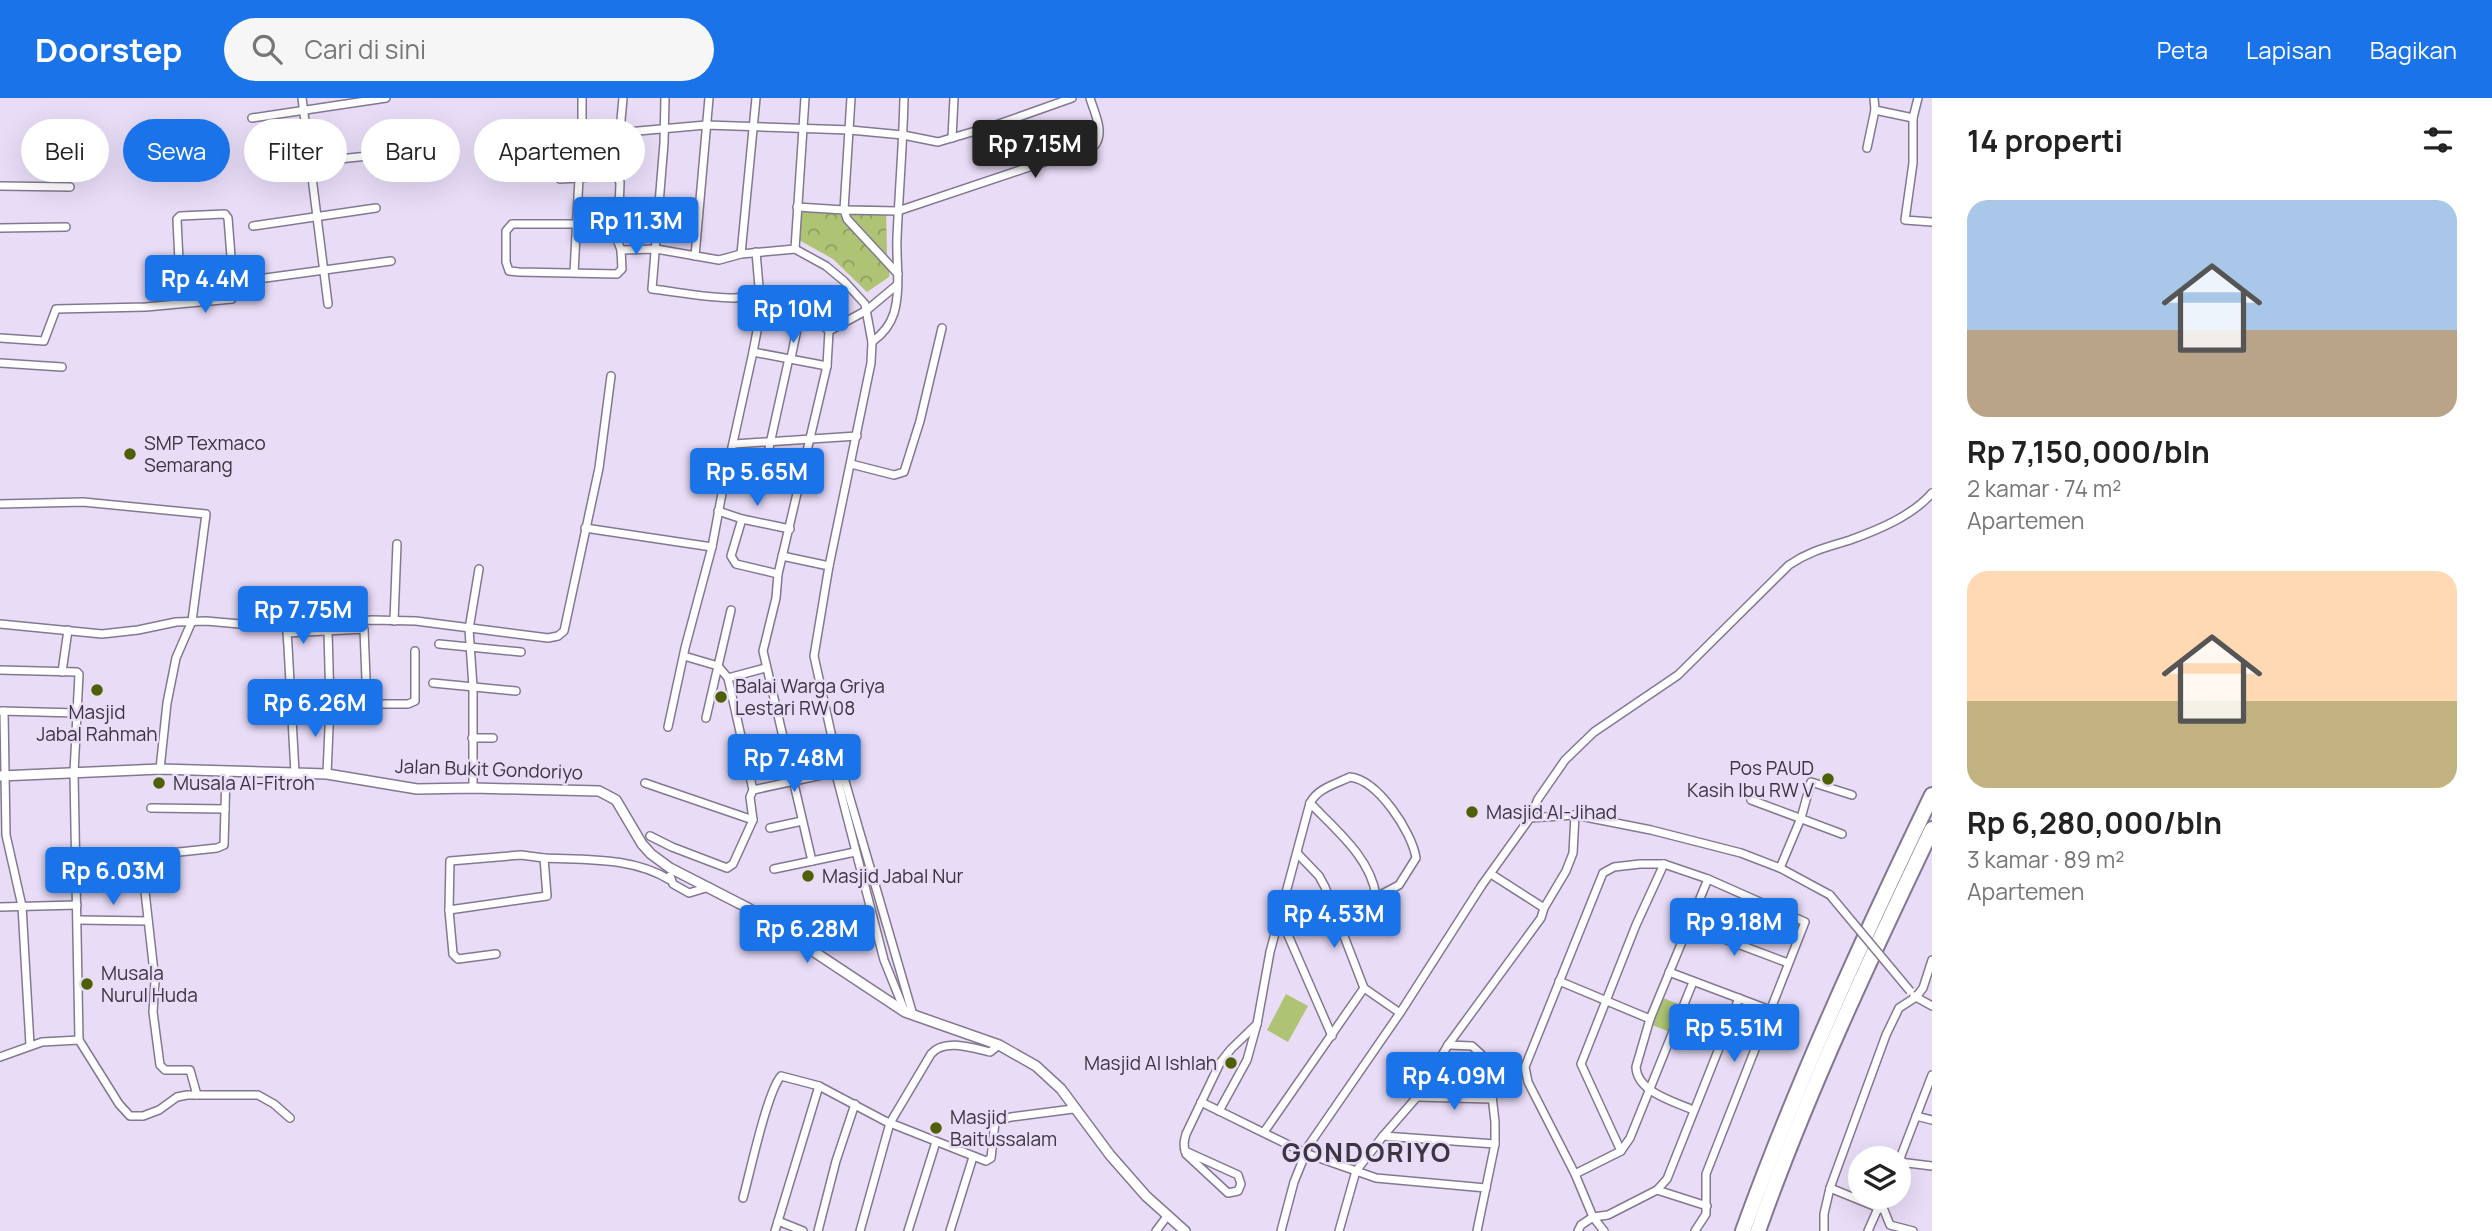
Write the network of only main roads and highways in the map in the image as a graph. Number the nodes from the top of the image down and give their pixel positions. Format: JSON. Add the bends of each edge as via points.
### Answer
{"nodes":[{"id":1,"x":1932,"y":795,"type":"edge"},
{"id":2,"x":1932,"y":829,"type":"edge"},
{"id":3,"x":1743,"y":1231,"type":"edge"},
{"id":4,"x":1758,"y":1231,"type":"edge"}],
"edges":[{"from":1,"to":3,"type":"highway","via":[[1820,1038]]},
{"from":2,"to":4,"type":"highway","via":[[1839,1028]]}]}
